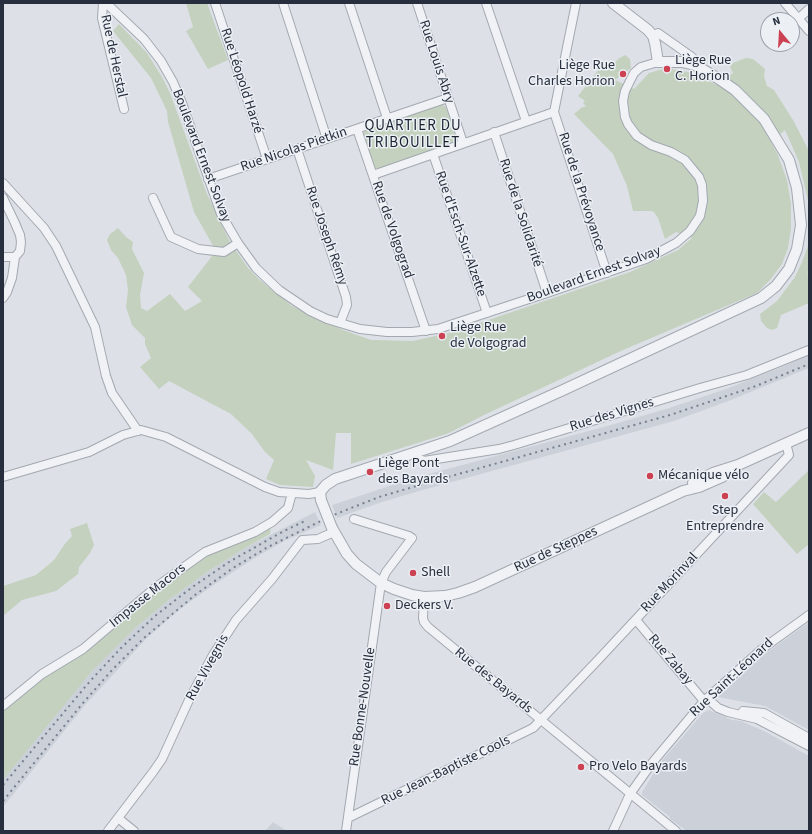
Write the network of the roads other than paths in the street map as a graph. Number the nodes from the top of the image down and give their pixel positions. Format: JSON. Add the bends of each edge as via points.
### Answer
{"nodes":[{"id":1,"x":104,"y":3,"type":"edge"},
{"id":2,"x":215,"y":3,"type":"edge"},
{"id":3,"x":282,"y":3,"type":"edge"},
{"id":4,"x":349,"y":3,"type":"edge"},
{"id":5,"x":417,"y":3,"type":"edge"},
{"id":6,"x":486,"y":3,"type":"edge"},
{"id":7,"x":576,"y":3,"type":"edge"},
{"id":8,"x":613,"y":3,"type":"edge"},
{"id":9,"x":785,"y":3,"type":"edge"},
{"id":10,"x":809,"y":9,"type":"edge"},
{"id":11,"x":792,"y":12,"type":"edge"},
{"id":12,"x":800,"y":17,"type":"edge"},
{"id":13,"x":800,"y":21,"type":"edge"},
{"id":14,"x":809,"y":32,"type":"edge"},
{"id":15,"x":653,"y":36,"type":"junction"},
{"id":16,"x":692,"y":56,"type":"dead end"},
{"id":17,"x":658,"y":62,"type":"junction"},
{"id":18,"x":448,"y":98,"type":"junction"},
{"id":19,"x":124,"y":109,"type":"dead end"},
{"id":20,"x":554,"y":112,"type":"junction"},
{"id":21,"x":387,"y":118,"type":"junction"},
{"id":22,"x":526,"y":121,"type":"junction"},
{"id":23,"x":357,"y":129,"type":"junction"},
{"id":24,"x":494,"y":132,"type":"junction"},
{"id":25,"x":327,"y":139,"type":"junction"},
{"id":26,"x":463,"y":143,"type":"junction"},
{"id":27,"x":297,"y":149,"type":"junction"},
{"id":28,"x":433,"y":154,"type":"junction"},
{"id":29,"x":267,"y":159,"type":"junction"},
{"id":30,"x":373,"y":175,"type":"junction"},
{"id":31,"x":208,"y":179,"type":"junction"},
{"id":32,"x":3,"y":183,"type":"edge"},
{"id":33,"x":3,"y":198,"type":"edge"},
{"id":34,"x":153,"y":198,"type":"dead end"},
{"id":35,"x":238,"y":243,"type":"junction"},
{"id":36,"x":3,"y":257,"type":"edge"},
{"id":37,"x":15,"y":257,"type":"junction"},
{"id":38,"x":607,"y":273,"type":"junction"},
{"id":39,"x":547,"y":293,"type":"junction"},
{"id":40,"x":3,"y":298,"type":"edge"},
{"id":41,"x":487,"y":313,"type":"junction"},
{"id":42,"x":340,"y":323,"type":"junction"},
{"id":43,"x":426,"y":331,"type":"junction"},
{"id":44,"x":809,"y":350,"type":"edge"},
{"id":45,"x":138,"y":431,"type":"junction"},
{"id":46,"x":809,"y":433,"type":"edge"},
{"id":47,"x":786,"y":443,"type":"junction"},
{"id":48,"x":413,"y":454,"type":"junction"},
{"id":49,"x":3,"y":477,"type":"edge"},
{"id":50,"x":292,"y":494,"type":"junction"},
{"id":51,"x":320,"y":496,"type":"junction"},
{"id":52,"x":354,"y":519,"type":"dead end"},
{"id":53,"x":333,"y":530,"type":"junction"},
{"id":54,"x":381,"y":583,"type":"junction"},
{"id":55,"x":424,"y":597,"type":"junction"},
{"id":56,"x":809,"y":615,"type":"edge"},
{"id":57,"x":636,"y":620,"type":"junction"},
{"id":58,"x":705,"y":700,"type":"junction"},
{"id":59,"x":3,"y":706,"type":"edge"},
{"id":60,"x":728,"y":712,"type":"junction"},
{"id":61,"x":541,"y":719,"type":"junction"},
{"id":62,"x":809,"y":738,"type":"edge"},
{"id":63,"x":809,"y":746,"type":"edge"},
{"id":64,"x":630,"y":794,"type":"junction"},
{"id":65,"x":118,"y":818,"type":"junction"},
{"id":66,"x":348,"y":818,"type":"junction"},
{"id":67,"x":108,"y":831,"type":"edge"},
{"id":68,"x":134,"y":831,"type":"edge"},
{"id":69,"x":346,"y":831,"type":"edge"},
{"id":70,"x":613,"y":831,"type":"edge"},
{"id":71,"x":676,"y":831,"type":"edge"}],
"edges":[{"from":1,"to":19,"type":"street","name":"Rue de Herstal","via":[[102,18]]},
{"from":1,"to":31,"type":"street","name":"Boulevard Ernest Solvay","via":[[144,39],[161,61],[180,97]]},
{"from":2,"to":29,"type":"street","name":"Rue Léopold Harzé"},
{"from":3,"to":25,"type":"street"},
{"from":4,"to":21,"type":"street"},
{"from":5,"to":18,"type":"street","name":"Rue Louis Abry"},
{"from":6,"to":22,"type":"street"},
{"from":7,"to":20,"type":"street"},
{"from":8,"to":15,"type":"street"},
{"from":9,"to":11,"type":"street"},
{"from":10,"to":12,"type":"street"},
{"from":13,"to":14,"type":"street"},
{"from":15,"to":16,"type":"street","via":[[658,33]]},
{"from":15,"to":17,"type":"street"},
{"from":17,"to":38,"type":"street","name":"Boulevard Ernest Solvay","via":[[641,67],[634,73],[625,91],[625,117],[632,131],[644,141],[679,155],[690,165],[702,185],[702,209],[696,224],[684,238],[646,259]]},
{"from":17,"to":48,"type":"street","name":"Boulevard Ernest Solvay","via":[[694,65],[735,90],[764,119],[789,160],[797,188],[802,225],[797,249],[788,269],[776,286],[761,298],[450,441]]},
{"from":18,"to":21,"type":"street","name":"Rue Nicolas Pietkin"},
{"from":18,"to":26,"type":"street","name":"Rue Louis Abry"},
{"from":20,"to":22,"type":"street"},
{"from":20,"to":38,"type":"street","name":"Rue de la Prévoyance"},
{"from":21,"to":23,"type":"street","name":"Rue Nicolas Pietkin"},
{"from":22,"to":24,"type":"street"},
{"from":23,"to":25,"type":"street","name":"Rue Nicolas Pietkin"},
{"from":23,"to":30,"type":"street","name":"Rue de Volgograd"},
{"from":24,"to":26,"type":"street"},
{"from":24,"to":39,"type":"street","name":"Rue de la Solidarité"},
{"from":25,"to":27,"type":"street","name":"Rue Nicolas Pietkin"},
{"from":26,"to":28,"type":"street"},
{"from":27,"to":29,"type":"street","name":"Rue Nicolas Pietkin"},
{"from":27,"to":42,"type":"street","name":"Rue Joseph Rémy","via":[[346,297],[347,305]]},
{"from":28,"to":30,"type":"street"},
{"from":28,"to":41,"type":"street","name":"Rue d'Esch-Sur-Alzette"},
{"from":29,"to":31,"type":"street","name":"Rue Nicolas Pietkin"},
{"from":30,"to":43,"type":"street","name":"Rue de Volgograd"},
{"from":31,"to":35,"type":"street","name":"Boulevard Ernest Solvay","via":[[221,214]]},
{"from":32,"to":45,"type":"street","via":[[44,228],[56,246],[95,327],[112,393]]},
{"from":33,"to":37,"type":"street","via":[[20,235],[20,251]]},
{"from":34,"to":35,"type":"street","via":[[172,237],[198,249],[224,252]]},
{"from":35,"to":42,"type":"street","name":"Boulevard Ernest Solvay","via":[[263,276],[286,296],[310,311]]},
{"from":36,"to":37,"type":"street"},
{"from":37,"to":40,"type":"street","via":[[12,278]]},
{"from":38,"to":39,"type":"street","name":"Boulevard Ernest Solvay"},
{"from":39,"to":41,"type":"street","name":"Boulevard Ernest Solvay"},
{"from":41,"to":43,"type":"street","name":"Boulevard Ernest Solvay"},
{"from":42,"to":43,"type":"street","name":"Boulevard Ernest Solvay","via":[[360,329],[387,332]]},
{"from":44,"to":48,"type":"street","name":"Rue des Vignes","via":[[747,375],[514,445],[424,461]]},
{"from":45,"to":49,"type":"street","via":[[123,435],[89,452]]},
{"from":45,"to":50,"type":"street","via":[[166,437],[266,487]]},
{"from":46,"to":47,"type":"street","name":"Rue de Steppes"},
{"from":47,"to":55,"type":"street","name":"Rue de Steppes","via":[[693,482],[683,491],[475,587],[445,596]]},
{"from":47,"to":57,"type":"street","name":"Rue Morinval","via":[[790,455]]},
{"from":48,"to":51,"type":"street","name":"Boulevard Ernest Solvay","via":[[335,479],[326,485]]},
{"from":50,"to":51,"type":"street"},
{"from":50,"to":59,"type":"street","name":"Impasse Macors","via":[[288,508],[272,522],[255,532],[205,552],[156,587],[83,649],[42,674]]},
{"from":51,"to":53,"type":"street","bridge":true},
{"from":52,"to":54,"type":"street","name":"Rue Bonne-Nouvelle","via":[[412,538],[386,572]]},
{"from":53,"to":54,"type":"street","via":[[356,564]]},
{"from":53,"to":65,"type":"street","name":"Rue Vivegnis","via":[[318,539],[302,540],[236,620],[213,655],[189,700],[162,759]]},
{"from":54,"to":55,"type":"street","via":[[394,590]]},
{"from":54,"to":66,"type":"street","name":"Rue Bonne-Nouvelle"},
{"from":55,"to":61,"type":"street","name":"Rue des Bayards","via":[[423,618],[428,627]]},
{"from":56,"to":58,"type":"street","name":"Rue Saint-Léonard","via":[[762,649]]},
{"from":57,"to":58,"type":"street","name":"Rue Zabay"},
{"from":57,"to":61,"type":"street","name":"Rue Morinval"},
{"from":58,"to":60,"type":"street","name":"Rue Zabay"},
{"from":58,"to":64,"type":"street","name":"Rue Saint-Léonard","via":[[652,763]]},
{"from":60,"to":62,"type":"street","via":[[738,710],[764,713]]},
{"from":60,"to":63,"type":"street","name":"Rue Zabay","via":[[757,719]]},
{"from":61,"to":64,"type":"street","name":"Rue des Bayards"},
{"from":61,"to":66,"type":"street","name":"Rue Jean-Baptiste Cools","via":[[533,728]]},
{"from":64,"to":70,"type":"street","name":"Rue Saint-Léonard"},
{"from":64,"to":71,"type":"street","name":"Rue des Bayards"},
{"from":65,"to":67,"type":"street","name":"Rue Vivegnis"},
{"from":65,"to":68,"type":"street"},
{"from":66,"to":69,"type":"street","name":"Rue Bonne-Nouvelle"}]}
